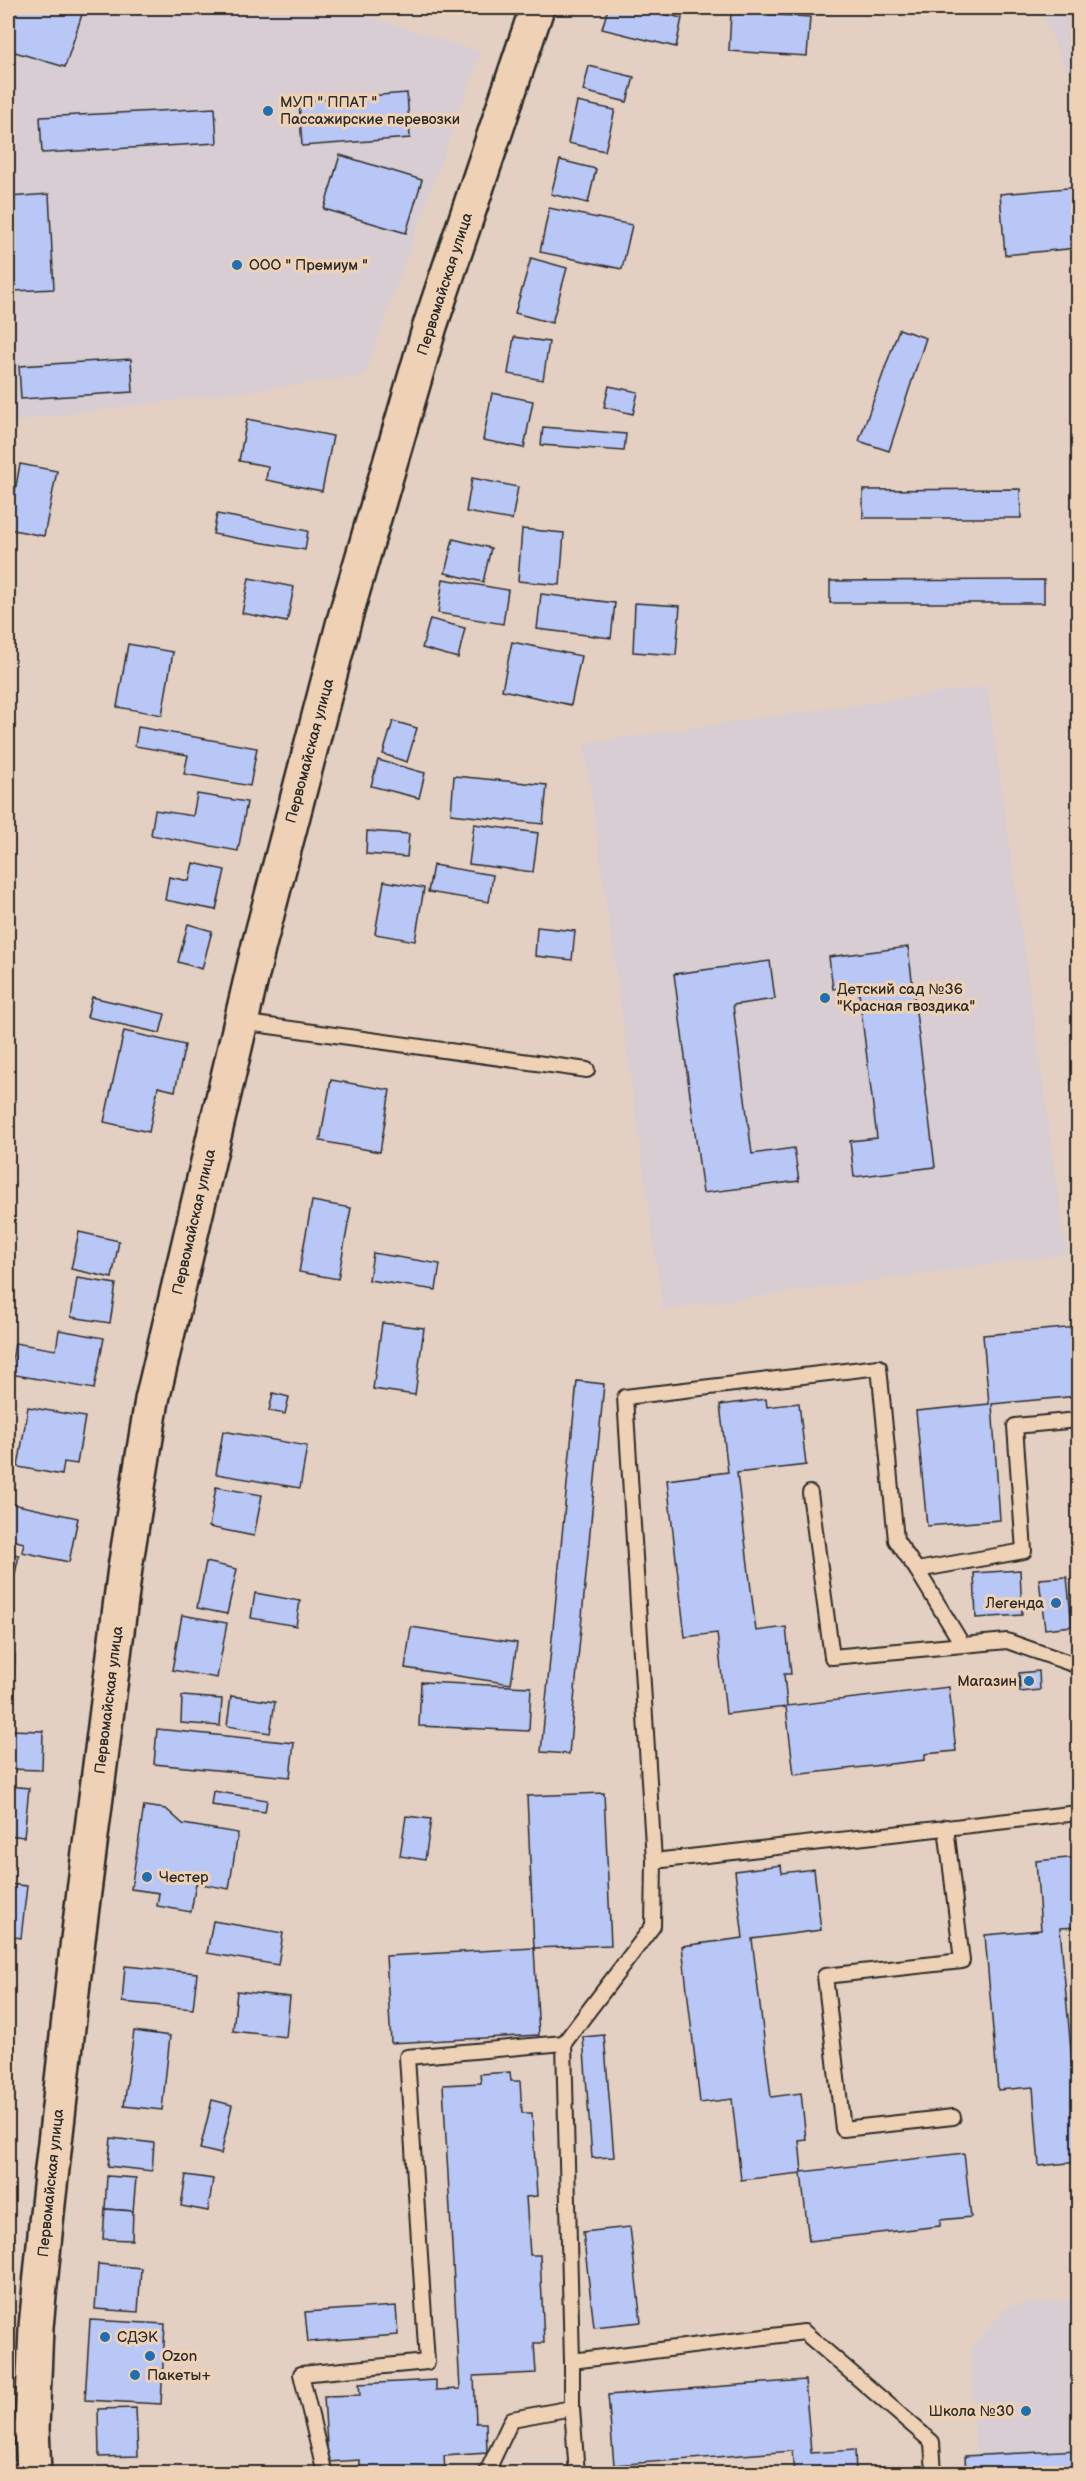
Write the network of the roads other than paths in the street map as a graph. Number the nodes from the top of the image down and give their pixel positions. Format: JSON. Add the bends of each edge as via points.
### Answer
{"nodes":[{"id":1,"x":537,"y":8,"type":"edge"},
{"id":2,"x":241,"y":1022,"type":"junction"},
{"id":3,"x":587,"y":1070,"type":"dead end"},
{"id":4,"x":1078,"y":1420,"type":"edge"},
{"id":5,"x":810,"y":1493,"type":"dead end"},
{"id":6,"x":917,"y":1570,"type":"junction"},
{"id":7,"x":962,"y":1644,"type":"junction"},
{"id":8,"x":1078,"y":1666,"type":"edge"},
{"id":9,"x":1078,"y":1813,"type":"edge"},
{"id":10,"x":946,"y":1827,"type":"junction"},
{"id":11,"x":654,"y":1861,"type":"junction"},
{"id":12,"x":564,"y":2043,"type":"junction"},
{"id":13,"x":952,"y":2117,"type":"dead end"},
{"id":14,"x":572,"y":2361,"type":"junction"},
{"id":15,"x":572,"y":2408,"type":"junction"},
{"id":16,"x":20,"y":2428,"type":"edge"},
{"id":17,"x":749,"y":2473,"type":"edge"},
{"id":18,"x":34,"y":2474,"type":"edge"},
{"id":19,"x":325,"y":2474,"type":"edge"},
{"id":20,"x":486,"y":2474,"type":"edge"},
{"id":21,"x":577,"y":2474,"type":"edge"},
{"id":22,"x":743,"y":2474,"type":"edge"},
{"id":23,"x":934,"y":2474,"type":"edge"}],
"edges":[{"from":1,"to":2,"type":"street","name":"Первомайская улица","via":[[426,337],[344,621]]},
{"from":2,"to":3,"type":"lane"},
{"from":2,"to":16,"type":"street","name":"Первомайская улица","via":[[152,1400],[125,1568],[78,1940],[36,2327]]},
{"from":4,"to":6,"type":"lane","via":[[1015,1426],[1024,1551]]},
{"from":5,"to":7,"type":"lane","via":[[831,1657]]},
{"from":6,"to":7,"type":"lane"},
{"from":6,"to":11,"type":"lane","via":[[896,1539],[879,1367],[625,1397]]},
{"from":7,"to":8,"type":"lane","via":[[1007,1641]]},
{"from":9,"to":10,"type":"lane"},
{"from":10,"to":11,"type":"lane"},
{"from":10,"to":13,"type":"lane","via":[[962,1961],[825,1976],[843,2129]]},
{"from":11,"to":12,"type":"lane","via":[[653,1926]]},
{"from":12,"to":14,"type":"lane"},
{"from":12,"to":19,"type":"lane","via":[[407,2056],[427,2362],[301,2374]]},
{"from":14,"to":15,"type":"lane"},
{"from":14,"to":23,"type":"lane","via":[[804,2332],[932,2442]]},
{"from":15,"to":20,"type":"lane","via":[[512,2419]]},
{"from":15,"to":21,"type":"lane"},
{"from":16,"to":18,"type":"street","name":"Первомайская улица"},
{"from":17,"to":22,"type":"lane"}]}
